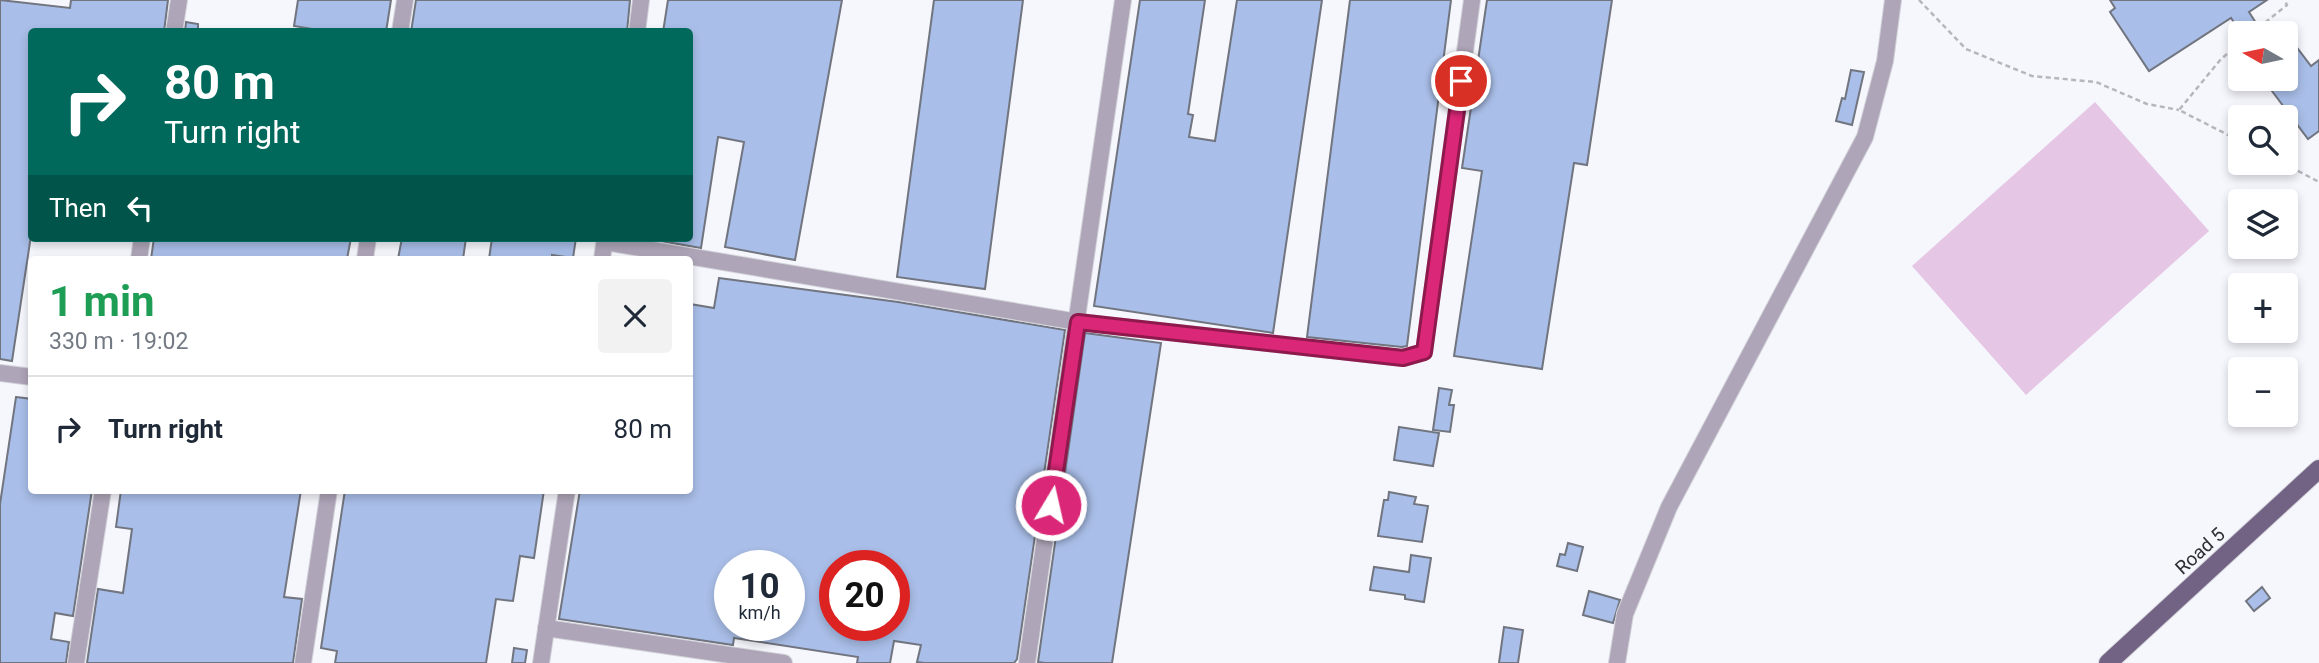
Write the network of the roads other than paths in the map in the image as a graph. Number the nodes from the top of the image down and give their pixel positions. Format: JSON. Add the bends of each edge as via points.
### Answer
{"nodes":[{"id":1,"x":179,"y":0,"type":"edge"},
{"id":2,"x":405,"y":0,"type":"edge"},
{"id":3,"x":641,"y":0,"type":"edge"},
{"id":4,"x":1123,"y":0,"type":"edge"},
{"id":5,"x":1472,"y":0,"type":"edge"},
{"id":6,"x":1892,"y":0,"type":"edge"},
{"id":7,"x":175,"y":28,"type":"edge"},
{"id":8,"x":401,"y":28,"type":"edge"},
{"id":9,"x":637,"y":28,"type":"edge"},
{"id":10,"x":617,"y":242,"type":"edge"},
{"id":11,"x":1078,"y":322,"type":"junction"},
{"id":12,"x":0,"y":373,"type":"edge"},
{"id":13,"x":28,"y":376,"type":"edge"},
{"id":14,"x":2319,"y":468,"type":"edge"},
{"id":15,"x":102,"y":494,"type":"edge"},
{"id":16,"x":328,"y":494,"type":"edge"},
{"id":17,"x":566,"y":494,"type":"edge"},
{"id":18,"x":546,"y":628,"type":"junction"},
{"id":19,"x":76,"y":663,"type":"edge"},
{"id":20,"x":303,"y":663,"type":"edge"},
{"id":21,"x":541,"y":663,"type":"edge"},
{"id":22,"x":784,"y":663,"type":"edge"},
{"id":23,"x":1027,"y":663,"type":"edge"},
{"id":24,"x":1617,"y":663,"type":"edge"},
{"id":25,"x":2108,"y":663,"type":"edge"}],
"edges":[{"from":1,"to":7,"type":"lane"},
{"from":2,"to":8,"type":"lane"},
{"from":3,"to":9,"type":"lane"},
{"from":4,"to":11,"type":"lane"},
{"from":5,"to":11,"type":"lane","via":[[1424,352],[1403,358]]},
{"from":6,"to":24,"type":"lane","via":[[1885,61],[1865,137],[1669,507],[1625,614]]},
{"from":10,"to":11,"type":"lane"},
{"from":11,"to":23,"type":"lane"},
{"from":12,"to":13,"type":"lane"},
{"from":14,"to":25,"type":"main road","name":"Road 5"},
{"from":15,"to":19,"type":"lane"},
{"from":16,"to":20,"type":"lane"},
{"from":17,"to":18,"type":"lane"},
{"from":18,"to":21,"type":"lane"},
{"from":18,"to":22,"type":"lane"}]}
